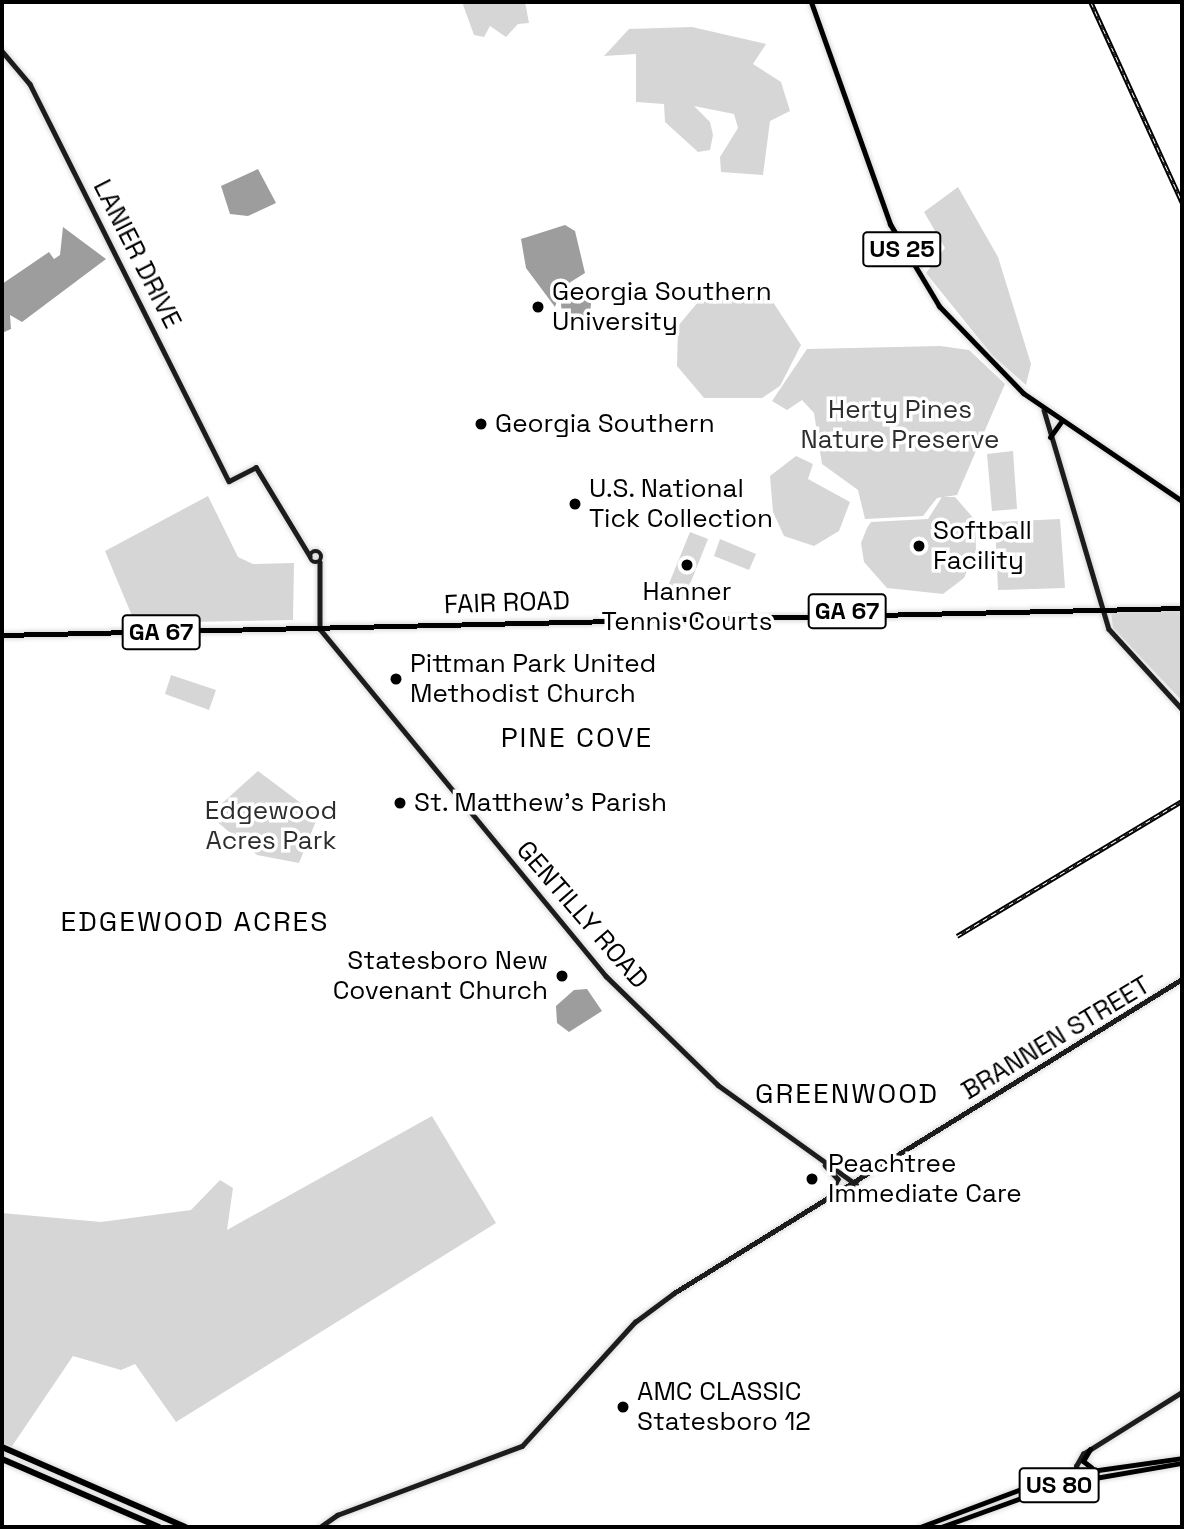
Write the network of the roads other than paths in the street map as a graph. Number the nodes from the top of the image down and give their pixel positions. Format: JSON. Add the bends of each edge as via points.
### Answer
{"nodes":[{"id":1,"x":811,"y":2,"type":"edge"},
{"id":2,"x":2,"y":51,"type":"edge"},
{"id":3,"x":1044,"y":410,"type":"junction"},
{"id":4,"x":1061,"y":422,"type":"junction"},
{"id":5,"x":1050,"y":437,"type":"junction"},
{"id":6,"x":1182,"y":502,"type":"edge"},
{"id":7,"x":306,"y":550,"type":"junction"},
{"id":8,"x":314,"y":551,"type":"junction"},
{"id":9,"x":310,"y":556,"type":"junction"},
{"id":10,"x":317,"y":565,"type":"junction"},
{"id":11,"x":1101,"y":606,"type":"junction"},
{"id":12,"x":1182,"y":608,"type":"edge"},
{"id":13,"x":320,"y":629,"type":"junction"},
{"id":14,"x":2,"y":635,"type":"edge"},
{"id":15,"x":1182,"y":709,"type":"edge"},
{"id":16,"x":1182,"y":979,"type":"edge"},
{"id":17,"x":805,"y":1148,"type":"junction"},
{"id":18,"x":856,"y":1184,"type":"junction"},
{"id":19,"x":823,"y":1203,"type":"junction"},
{"id":20,"x":1182,"y":1392,"type":"edge"},
{"id":21,"x":2,"y":1447,"type":"edge"},
{"id":22,"x":1090,"y":1449,"type":"junction"},
{"id":23,"x":2,"y":1459,"type":"edge"},
{"id":24,"x":1182,"y":1461,"type":"edge"},
{"id":25,"x":1092,"y":1468,"type":"junction"},
{"id":26,"x":1076,"y":1471,"type":"junction"},
{"id":27,"x":1078,"y":1480,"type":"junction"},
{"id":28,"x":937,"y":1525,"type":"edge"},
{"id":29,"x":159,"y":1527,"type":"edge"},
{"id":30,"x":185,"y":1527,"type":"edge"},
{"id":31,"x":320,"y":1527,"type":"edge"},
{"id":32,"x":920,"y":1527,"type":"edge"}],
"edges":[{"from":1,"to":3,"type":"main road","number":"US 25","via":[[900,246],[960,334]]},
{"from":2,"to":7,"type":"street","name":"LANIER DRIVE","via":[[30,84],[229,481],[256,467],[296,543]]},
{"from":3,"to":4,"type":"main road","number":"US 25"},
{"from":3,"to":5,"type":"street"},
{"from":4,"to":5,"type":"main road"},
{"from":4,"to":6,"type":"main road","number":"US 25"},
{"from":5,"to":11,"type":"street"},
{"from":7,"to":8,"type":"street"},
{"from":7,"to":9,"type":"street"},
{"from":8,"to":9,"type":"street"},
{"from":8,"to":10,"type":"street"},
{"from":9,"to":10,"type":"street"},
{"from":10,"to":13,"type":"street"},
{"from":11,"to":12,"type":"main road","name":"FAIR ROAD","number":"GA 67"},
{"from":11,"to":13,"type":"main road","name":"FAIR ROAD","number":"GA 67"},
{"from":11,"to":15,"type":"street","via":[[1120,645]]},
{"from":13,"to":14,"type":"main road","name":"FAIR ROAD","number":"GA 67"},
{"from":13,"to":17,"type":"street","name":"GENTILLY ROAD","via":[[606,976],[718,1085]]},
{"from":16,"to":18,"type":"street","name":"BRANNEN STREET"},
{"from":17,"to":18,"type":"street","name":"GENTILLY ROAD"},
{"from":17,"to":19,"type":"street","via":[[838,1179]]},
{"from":18,"to":19,"type":"street","name":"BRANNEN STREET"},
{"from":19,"to":31,"type":"street","name":"BRANNEN STREET","via":[[635,1322],[522,1446],[337,1515]]},
{"from":20,"to":22,"type":"street"},
{"from":21,"to":30,"type":"highway"},
{"from":22,"to":25,"type":"main road","via":[[1083,1461]]},
{"from":22,"to":26,"type":"street"},
{"from":23,"to":29,"type":"highway"},
{"from":24,"to":25,"type":"main road","number":"US 80"},
{"from":24,"to":27,"type":"main road","number":"US 80"},
{"from":25,"to":26,"type":"main road","number":"US 80"},
{"from":26,"to":27,"type":"street"},
{"from":26,"to":28,"type":"main road","number":"US 80"},
{"from":27,"to":28,"type":"main road","number":"US 80"},
{"from":28,"to":32,"type":"main road","number":"US 80"}]}
